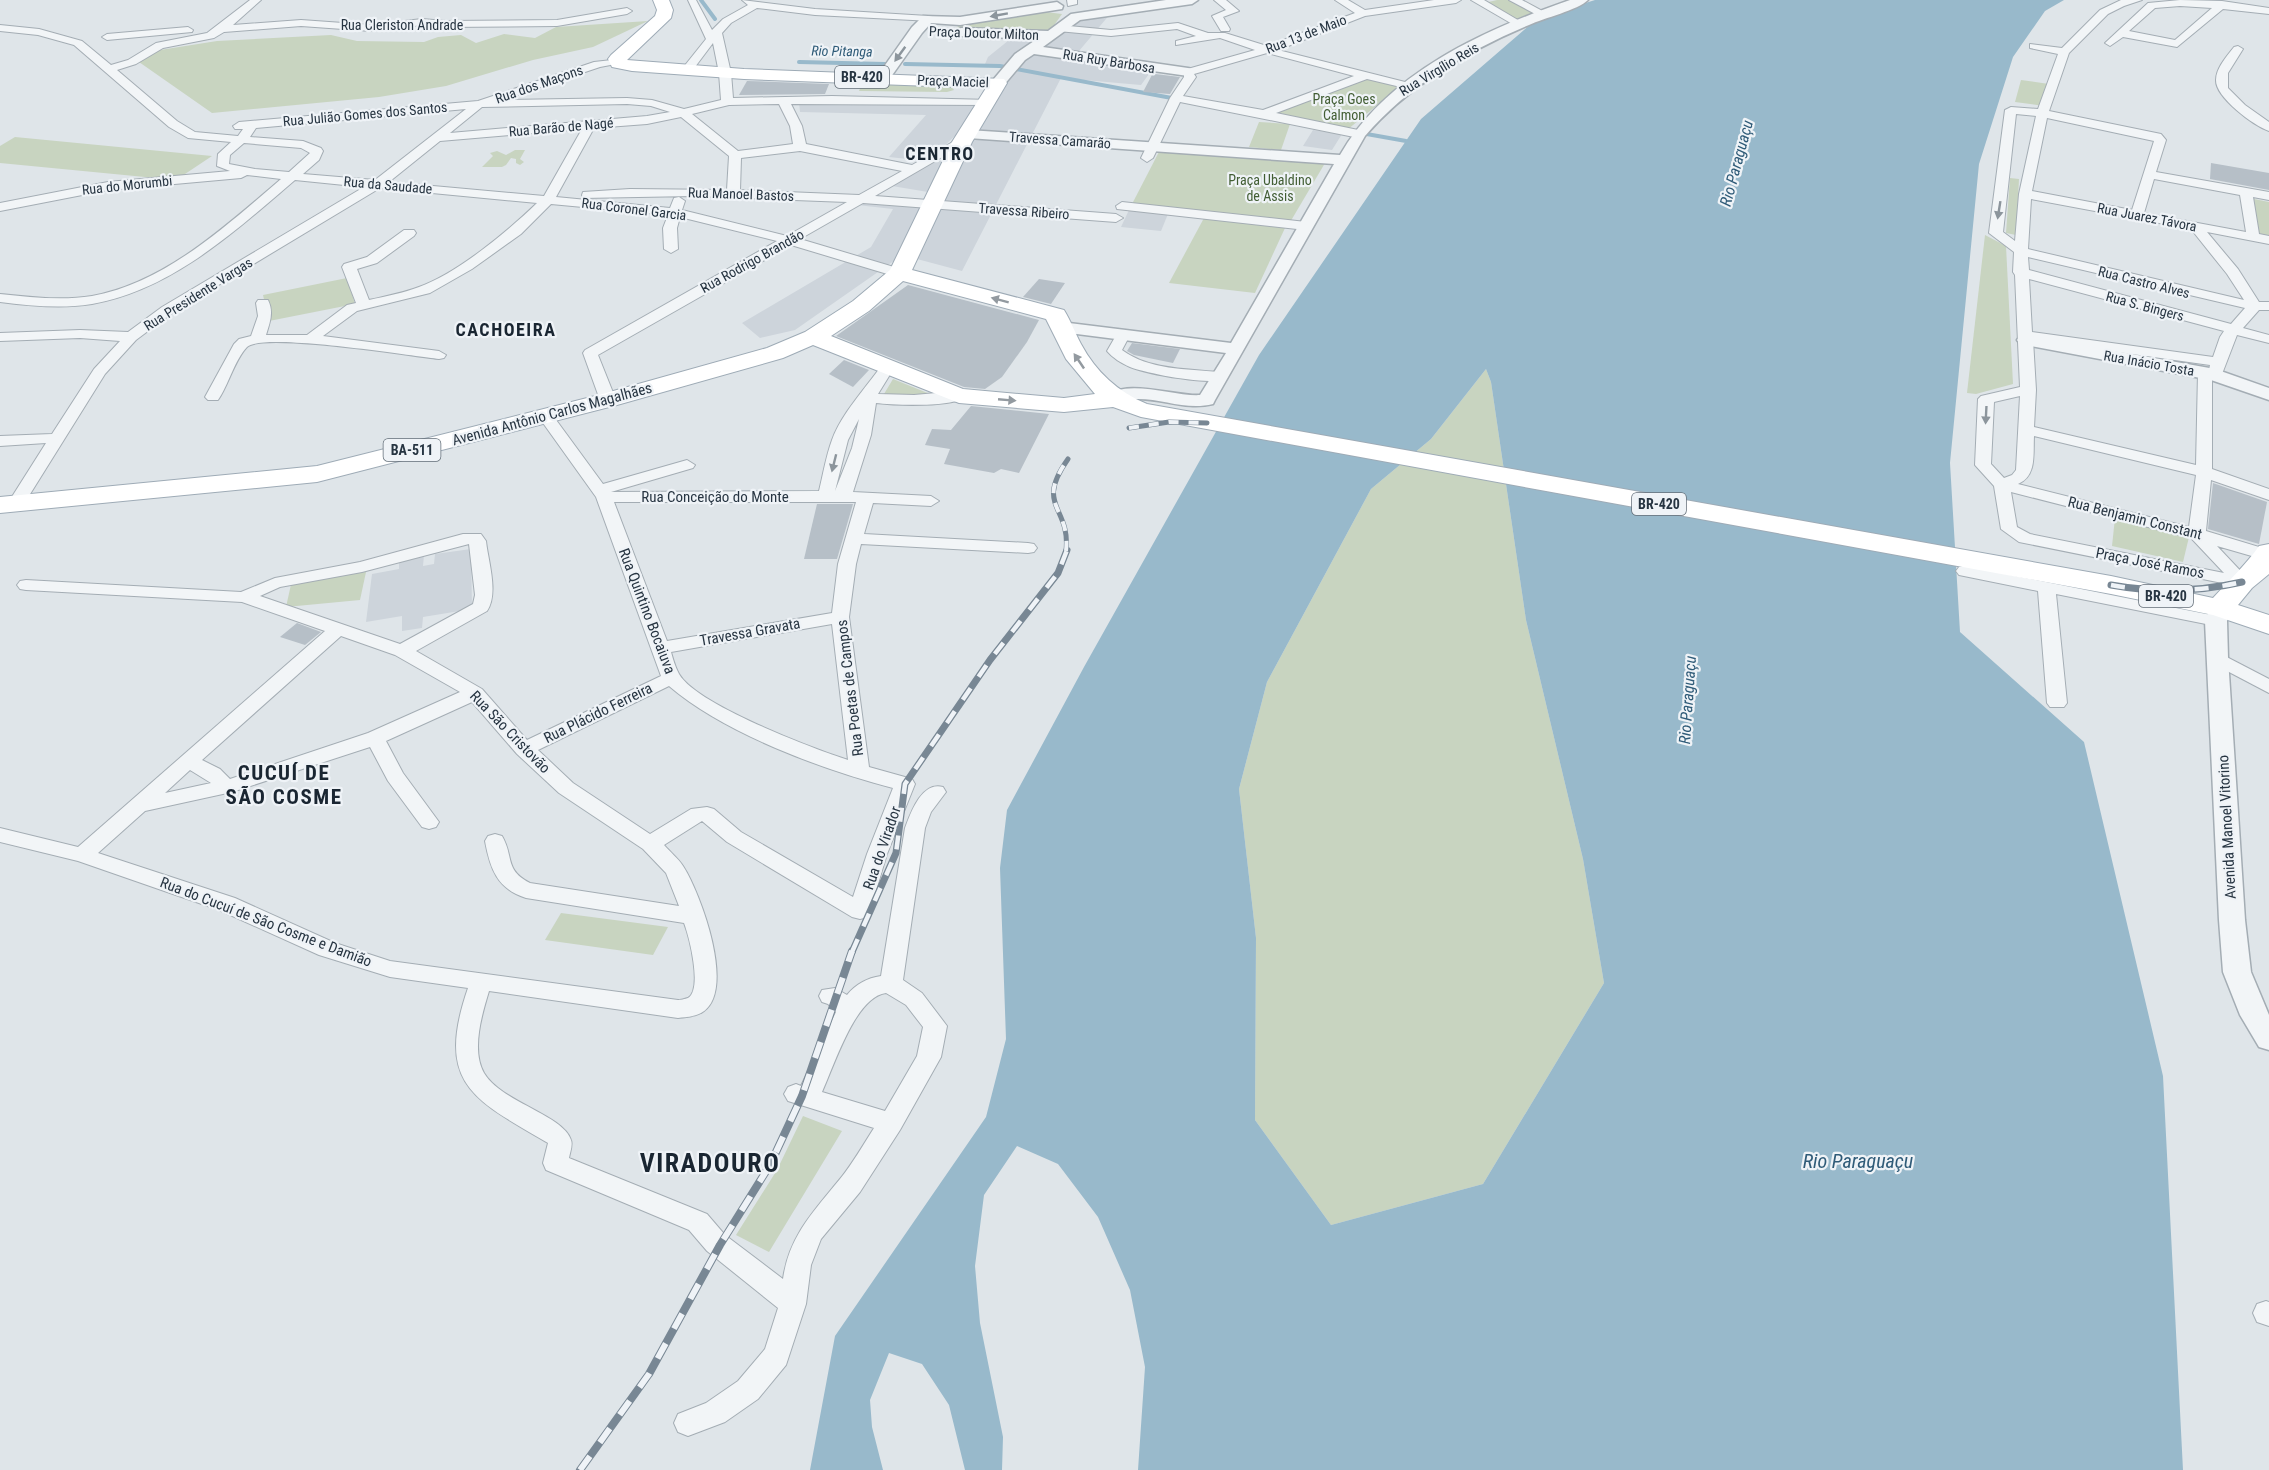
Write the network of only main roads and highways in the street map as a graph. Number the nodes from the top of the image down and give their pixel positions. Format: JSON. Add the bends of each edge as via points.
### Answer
{"nodes":[{"id":1,"x":662,"y":0,"type":"edge"},
{"id":2,"x":899,"y":273,"type":"junction"},
{"id":3,"x":813,"y":337,"type":"junction"},
{"id":4,"x":1114,"y":399,"type":"junction"},
{"id":5,"x":8,"y":504,"type":"edge"},
{"id":6,"x":2268,"y":554,"type":"edge"},
{"id":7,"x":2218,"y":615,"type":"junction"},
{"id":8,"x":2269,"y":626,"type":"edge"}],
"edges":[{"from":1,"to":2,"type":"main road","name":"Praça Maciel","number":"BR-420","via":[[663,18],[617,61],[632,66],[726,73],[998,82],[965,138]]},
{"from":2,"to":3,"type":"main road","name":"Avenida Antônio Carlos Magalhães","via":[[861,306]]},
{"from":4,"to":2,"type":"main road","number":"BR-420","one_way":true,"via":[[1080,364],[1058,321]]},
{"from":3,"to":4,"type":"main road","number":"BR-420","one_way":true,"via":[[959,396],[1064,405]]},
{"from":3,"to":5,"type":"main road","name":"Avenida Antônio Carlos Magalhães","number":"BA-511","via":[[775,353],[608,400],[318,474]]},
{"from":4,"to":7,"type":"main road","number":"BR-420","via":[[1141,410],[1206,412],[2111,585]]},
{"from":6,"to":7,"type":"main road"},
{"from":7,"to":8,"type":"main road"}]}
